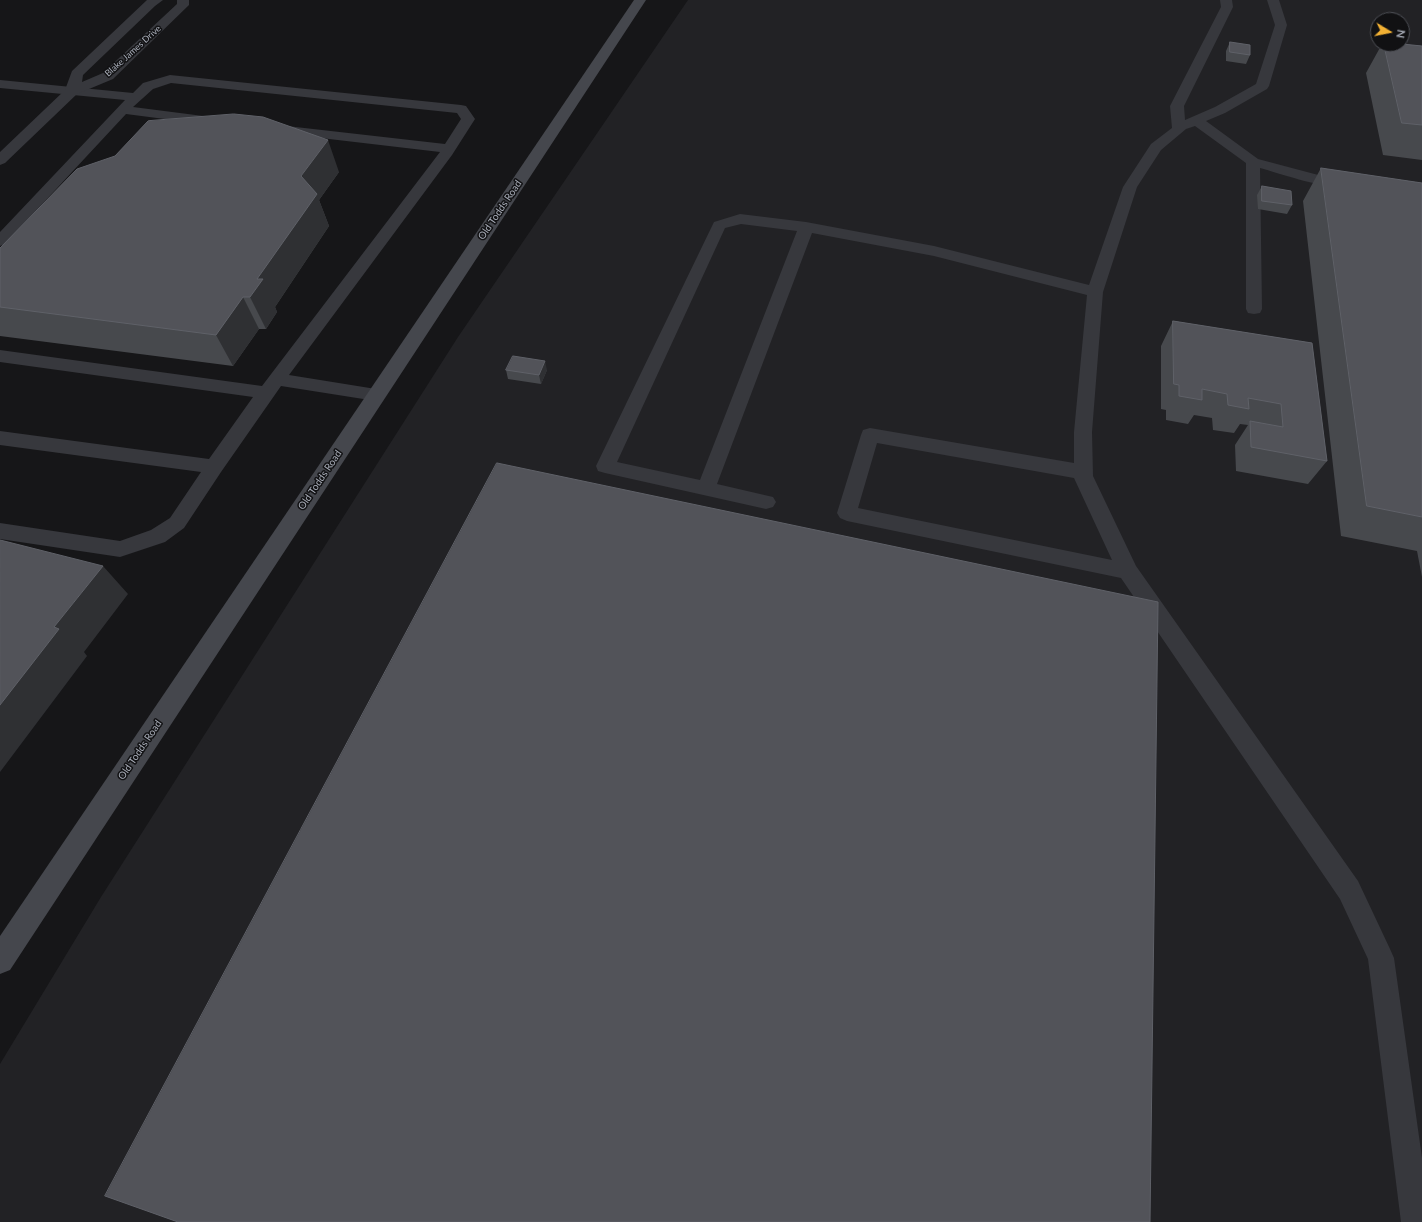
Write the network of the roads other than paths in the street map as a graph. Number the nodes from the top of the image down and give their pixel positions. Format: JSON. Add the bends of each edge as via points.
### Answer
{"nodes":[{"id":1,"x":157,"y":0,"type":"edge"},
{"id":2,"x":183,"y":0,"type":"edge"},
{"id":3,"x":640,"y":0,"type":"edge"},
{"id":4,"x":1226,"y":0,"type":"edge"},
{"id":5,"x":1273,"y":0,"type":"edge"},
{"id":6,"x":0,"y":84,"type":"edge"},
{"id":7,"x":72,"y":91,"type":"junction"},
{"id":8,"x":136,"y":97,"type":"junction"},
{"id":9,"x":123,"y":110,"type":"junction"},
{"id":10,"x":224,"y":122,"type":"edge"},
{"id":11,"x":1188,"y":125,"type":"junction"},
{"id":12,"x":262,"y":127,"type":"edge"},
{"id":13,"x":449,"y":149,"type":"junction"},
{"id":14,"x":0,"y":160,"type":"edge"},
{"id":15,"x":1253,"y":162,"type":"junction"},
{"id":16,"x":1360,"y":186,"type":"edge"},
{"id":17,"x":806,"y":227,"type":"junction"},
{"id":18,"x":0,"y":241,"type":"edge"},
{"id":19,"x":1095,"y":292,"type":"junction"},
{"id":20,"x":1254,"y":309,"type":"dead end"},
{"id":21,"x":0,"y":356,"type":"edge"},
{"id":22,"x":271,"y":386,"type":"junction"},
{"id":23,"x":376,"y":395,"type":"junction"},
{"id":24,"x":0,"y":438,"type":"edge"},
{"id":25,"x":214,"y":467,"type":"junction"},
{"id":26,"x":1083,"y":472,"type":"junction"},
{"id":27,"x":706,"y":488,"type":"junction"},
{"id":28,"x":766,"y":502,"type":"dead end"},
{"id":29,"x":0,"y":531,"type":"edge"},
{"id":30,"x":1128,"y":571,"type":"junction"},
{"id":31,"x":0,"y":960,"type":"edge"},
{"id":32,"x":1416,"y":1222,"type":"edge"}],
"edges":[{"from":1,"to":7,"type":"street","name":"Blake James Drive","via":[[77,74]]},
{"from":2,"to":7,"type":"street","name":"Blake James Drive","via":[[182,5],[108,76]]},
{"from":3,"to":23,"type":"main road","name":"Old Todds Road"},
{"from":4,"to":11,"type":"lane","via":[[1227,7],[1177,106]]},
{"from":5,"to":11,"type":"lane","via":[[1281,25],[1262,86]]},
{"from":6,"to":7,"type":"lane"},
{"from":7,"to":8,"type":"lane"},
{"from":7,"to":14,"type":"street","name":"Blake James Drive"},
{"from":8,"to":9,"type":"lane"},
{"from":8,"to":13,"type":"lane","via":[[148,86],[170,79],[461,109],[468,120]]},
{"from":9,"to":10,"type":"lane"},
{"from":9,"to":18,"type":"lane"},
{"from":11,"to":15,"type":"lane"},
{"from":11,"to":19,"type":"lane","via":[[1156,147],[1130,187]]},
{"from":12,"to":13,"type":"lane"},
{"from":13,"to":22,"type":"lane"},
{"from":15,"to":16,"type":"lane","via":[[1321,180]]},
{"from":15,"to":20,"type":"lane"},
{"from":17,"to":19,"type":"lane","via":[[934,251]]},
{"from":17,"to":27,"type":"lane"},
{"from":17,"to":27,"type":"lane","via":[[740,219],[719,225],[604,466]]},
{"from":19,"to":26,"type":"lane","via":[[1083,432]]},
{"from":21,"to":22,"type":"lane"},
{"from":22,"to":23,"type":"lane"},
{"from":22,"to":25,"type":"lane"},
{"from":23,"to":31,"type":"main road","name":"Old Todds Road"},
{"from":24,"to":25,"type":"lane"},
{"from":25,"to":29,"type":"lane","via":[[177,523],[158,536],[120,549]]},
{"from":26,"to":30,"type":"lane"},
{"from":26,"to":30,"type":"lane","via":[[870,435],[847,513]]},
{"from":27,"to":28,"type":"lane"},
{"from":30,"to":32,"type":"lane","via":[[1349,890],[1381,958]]}]}
